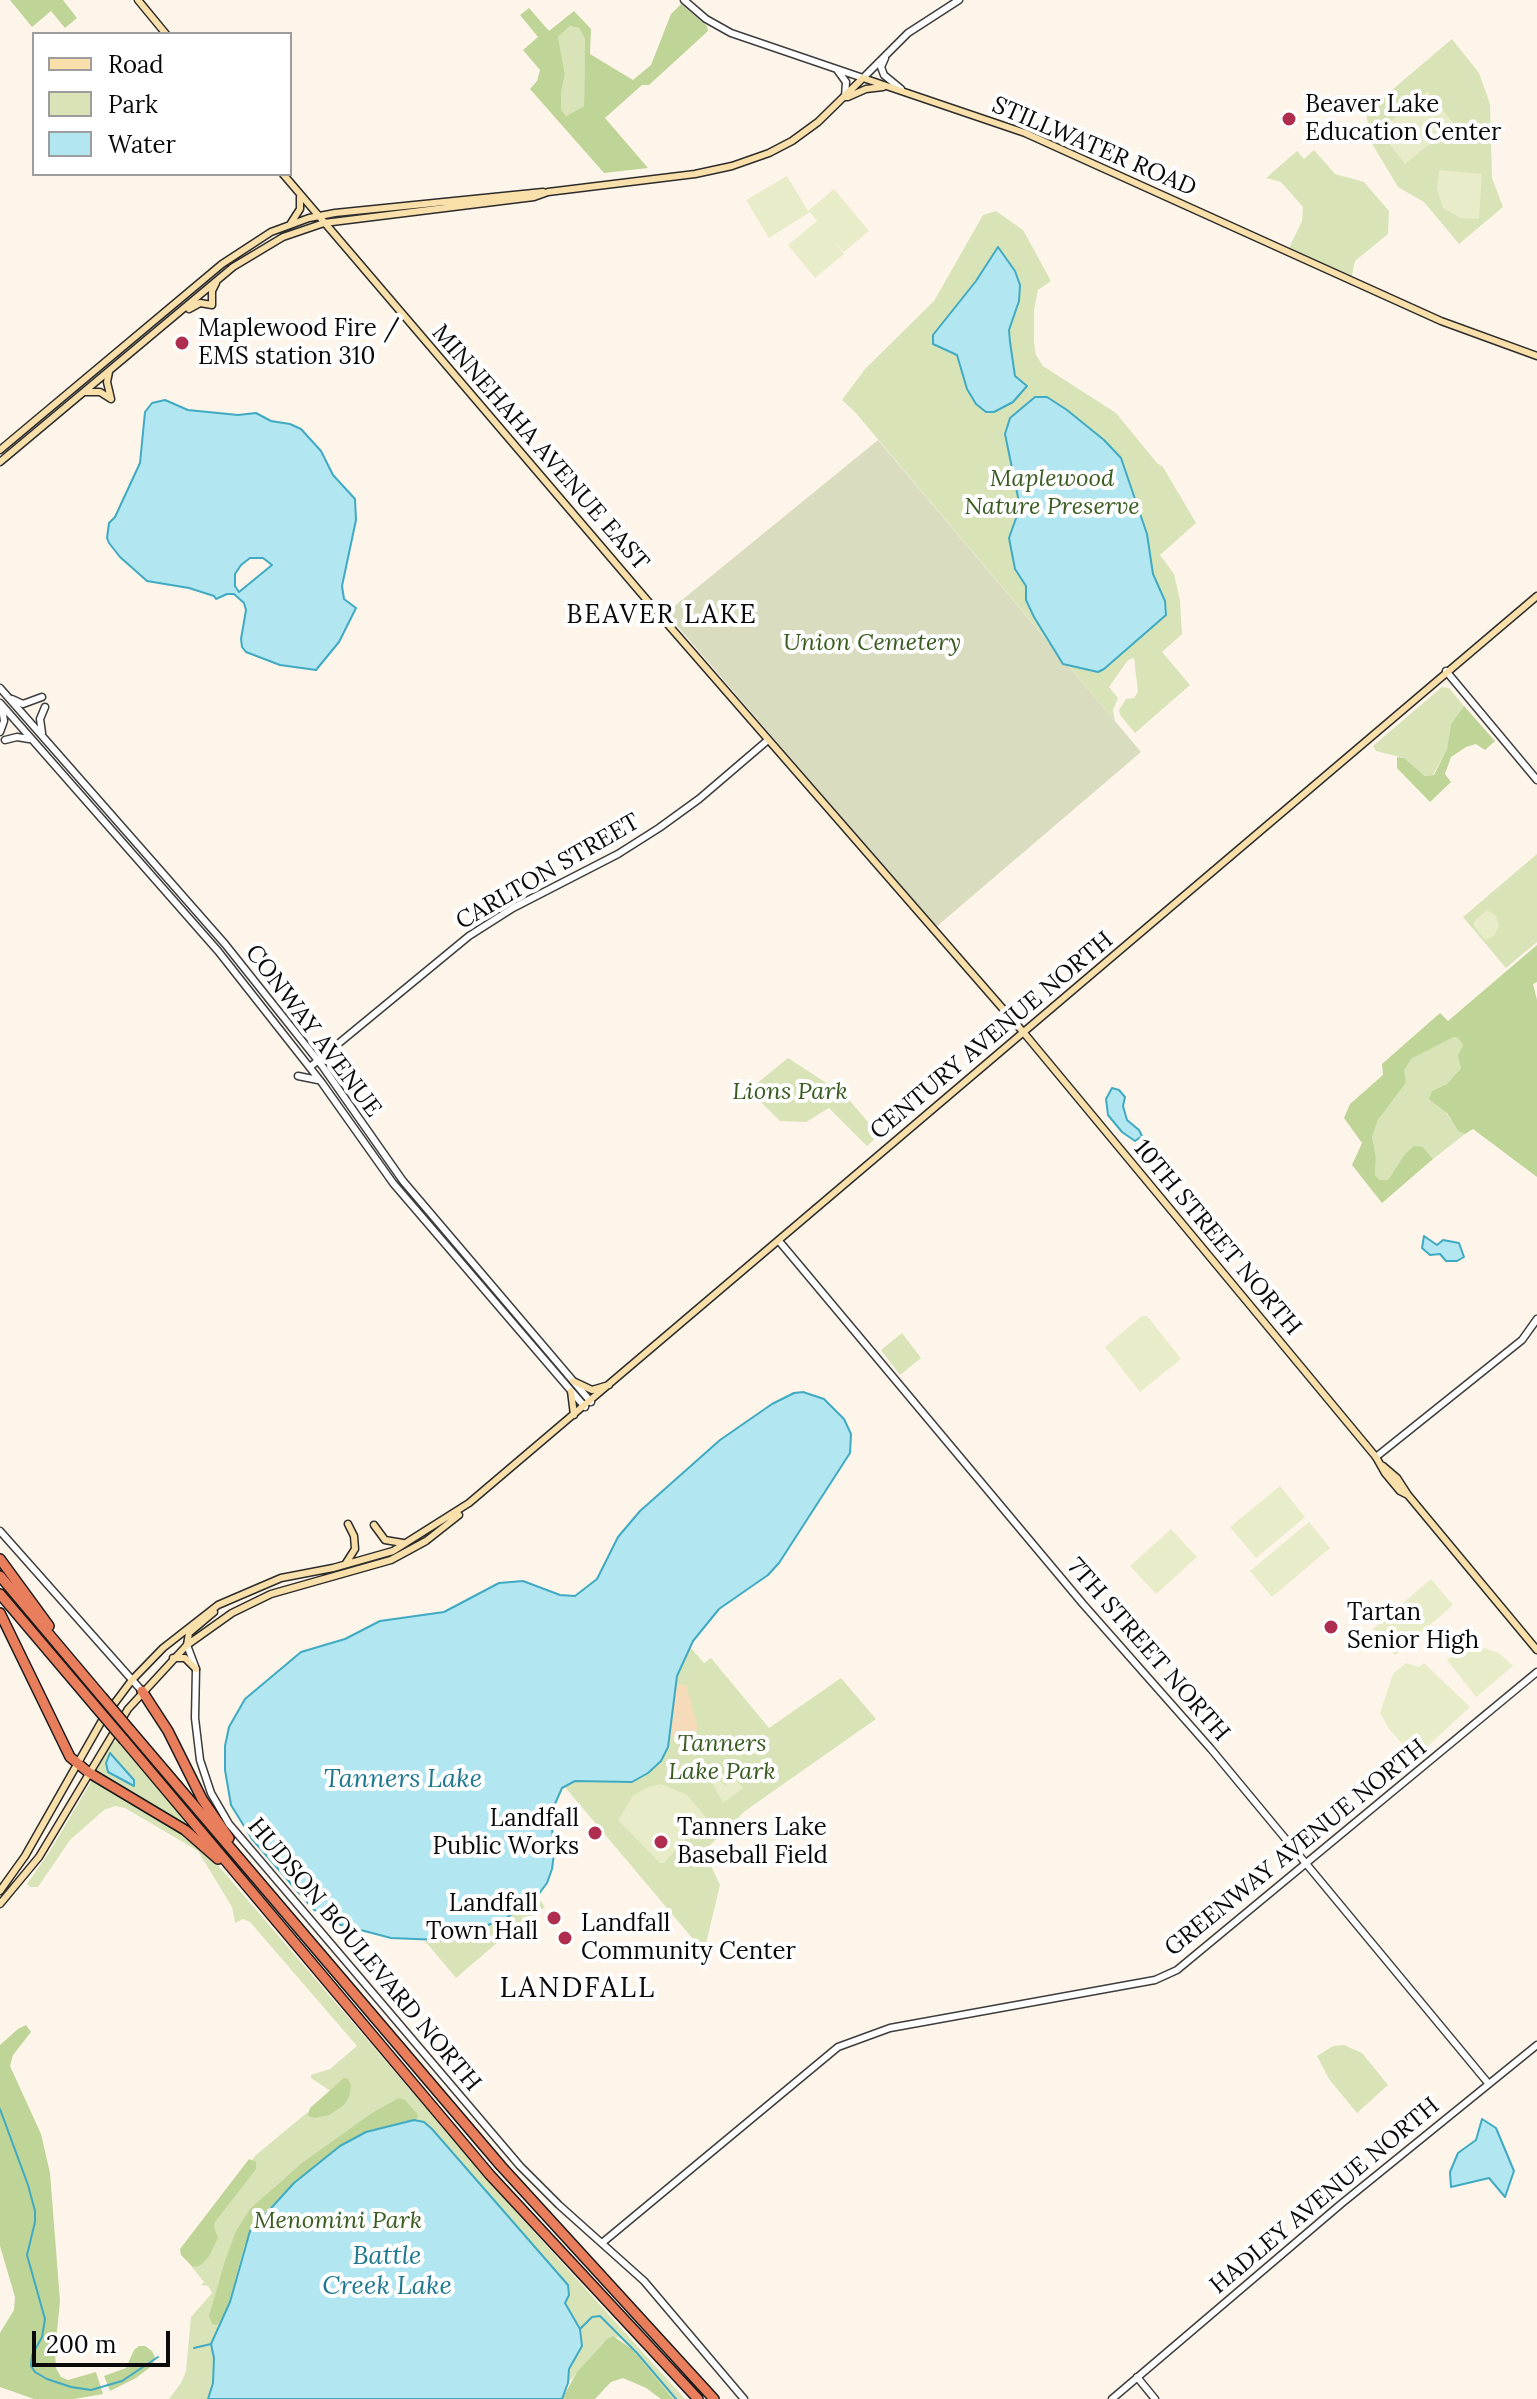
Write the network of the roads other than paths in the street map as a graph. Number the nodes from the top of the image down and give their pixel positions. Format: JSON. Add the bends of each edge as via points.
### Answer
{"nodes":[{"id":1,"x":138,"y":0,"type":"edge"},
{"id":2,"x":684,"y":0,"type":"edge"},
{"id":3,"x":959,"y":0,"type":"edge"},
{"id":4,"x":164,"y":32,"type":"edge"},
{"id":5,"x":889,"y":50,"type":"junction"},
{"id":6,"x":836,"y":68,"type":"junction"},
{"id":7,"x":863,"y":78,"type":"junction"},
{"id":8,"x":892,"y":87,"type":"junction"},
{"id":9,"x":903,"y":91,"type":"junction"},
{"id":10,"x":845,"y":98,"type":"junction"},
{"id":11,"x":285,"y":176,"type":"edge"},
{"id":12,"x":548,"y":192,"type":"junction"},
{"id":13,"x":300,"y":194,"type":"junction"},
{"id":14,"x":318,"y":216,"type":"junction"},
{"id":15,"x":349,"y":220,"type":"junction"},
{"id":16,"x":324,"y":223,"type":"junction"},
{"id":17,"x":289,"y":225,"type":"junction"},
{"id":18,"x":344,"y":247,"type":"junction"},
{"id":19,"x":220,"y":277,"type":"junction"},
{"id":20,"x":174,"y":317,"type":"junction"},
{"id":21,"x":1537,"y":356,"type":"edge"},
{"id":22,"x":110,"y":370,"type":"junction"},
{"id":23,"x":79,"y":396,"type":"junction"},
{"id":24,"x":0,"y":450,"type":"edge"},
{"id":25,"x":0,"y":462,"type":"edge"},
{"id":26,"x":1537,"y":596,"type":"edge"},
{"id":27,"x":1446,"y":671,"type":"junction"},
{"id":28,"x":0,"y":688,"type":"edge"},
{"id":29,"x":7,"y":696,"type":"junction"},
{"id":30,"x":42,"y":697,"type":"dead end"},
{"id":31,"x":0,"y":704,"type":"edge"},
{"id":32,"x":45,"y":707,"type":"dead end"},
{"id":33,"x":0,"y":732,"type":"edge"},
{"id":34,"x":5,"y":740,"type":"dead end"},
{"id":35,"x":45,"y":740,"type":"junction"},
{"id":36,"x":768,"y":740,"type":"junction"},
{"id":37,"x":34,"y":741,"type":"junction"},
{"id":38,"x":1537,"y":780,"type":"edge"},
{"id":39,"x":1024,"y":1033,"type":"junction"},
{"id":40,"x":317,"y":1060,"type":"junction"},
{"id":41,"x":310,"y":1067,"type":"junction"},
{"id":42,"x":298,"y":1076,"type":"dead end"},
{"id":43,"x":321,"y":1081,"type":"junction"},
{"id":44,"x":779,"y":1241,"type":"junction"},
{"id":45,"x":1537,"y":1319,"type":"edge"},
{"id":46,"x":573,"y":1381,"type":"junction"},
{"id":47,"x":613,"y":1383,"type":"junction"},
{"id":48,"x":571,"y":1391,"type":"junction"},
{"id":49,"x":591,"y":1402,"type":"junction"},
{"id":50,"x":585,"y":1407,"type":"junction"},
{"id":51,"x":574,"y":1416,"type":"junction"},
{"id":52,"x":1376,"y":1457,"type":"junction"},
{"id":53,"x":469,"y":1503,"type":"junction"},
{"id":54,"x":348,"y":1524,"type":"dead end"},
{"id":55,"x":374,"y":1525,"type":"dead end"},
{"id":56,"x":0,"y":1531,"type":"edge"},
{"id":57,"x":414,"y":1539,"type":"junction"},
{"id":58,"x":0,"y":1559,"type":"edge"},
{"id":59,"x":344,"y":1565,"type":"junction"},
{"id":60,"x":0,"y":1576,"type":"edge"},
{"id":61,"x":0,"y":1594,"type":"edge"},
{"id":62,"x":232,"y":1597,"type":"junction"},
{"id":63,"x":0,"y":1613,"type":"edge"},
{"id":64,"x":187,"y":1645,"type":"junction"},
{"id":65,"x":59,"y":1647,"type":"junction"},
{"id":66,"x":1537,"y":1650,"type":"edge"},
{"id":67,"x":173,"y":1658,"type":"junction"},
{"id":68,"x":196,"y":1669,"type":"junction"},
{"id":69,"x":1537,"y":1672,"type":"edge"},
{"id":70,"x":132,"y":1680,"type":"junction"},
{"id":71,"x":142,"y":1691,"type":"junction"},
{"id":72,"x":77,"y":1764,"type":"junction"},
{"id":73,"x":88,"y":1772,"type":"junction"},
{"id":74,"x":1306,"y":1863,"type":"junction"},
{"id":75,"x":0,"y":1891,"type":"edge"},
{"id":76,"x":0,"y":1904,"type":"edge"},
{"id":77,"x":279,"y":1905,"type":"junction"},
{"id":78,"x":274,"y":1919,"type":"junction"},
{"id":79,"x":1537,"y":2045,"type":"edge"},
{"id":80,"x":1488,"y":2083,"type":"junction"},
{"id":81,"x":602,"y":2243,"type":"junction"},
{"id":82,"x":636,"y":2331,"type":"junction"},
{"id":83,"x":1137,"y":2377,"type":"junction"},
{"id":84,"x":690,"y":2399,"type":"edge"},
{"id":85,"x":698,"y":2399,"type":"edge"},
{"id":86,"x":714,"y":2399,"type":"edge"},
{"id":87,"x":744,"y":2399,"type":"edge"},
{"id":88,"x":1112,"y":2399,"type":"edge"},
{"id":89,"x":1155,"y":2399,"type":"edge"}],
"edges":[{"from":1,"to":4,"type":"main road"},
{"from":2,"to":6,"type":"street","via":[[731,33]]},
{"from":3,"to":5,"type":"street"},
{"from":5,"to":7,"type":"street"},
{"from":5,"to":9,"type":"street","via":[[882,70]]},
{"from":6,"to":7,"type":"street"},
{"from":6,"to":10,"type":"street","via":[[844,78]]},
{"from":7,"to":8,"type":"main road","name":"STILLWATER ROAD"},
{"from":7,"to":10,"type":"main road"},
{"from":8,"to":9,"type":"main road","name":"STILLWATER ROAD"},
{"from":8,"to":10,"type":"main road"},
{"from":9,"to":21,"type":"main road","name":"STILLWATER ROAD","via":[[1025,133],[1429,316]]},
{"from":10,"to":12,"type":"main road","via":[[792,141],[746,162],[695,174]]},
{"from":11,"to":13,"type":"main road","name":"MINNEHAHA AVENUE EAST"},
{"from":12,"to":14,"type":"main road"},
{"from":12,"to":15,"type":"main road"},
{"from":13,"to":14,"type":"main road","name":"MINNEHAHA AVENUE EAST"},
{"from":13,"to":17,"type":"main road","via":[[300,209]]},
{"from":14,"to":16,"type":"main road","name":"MINNEHAHA AVENUE EAST"},
{"from":14,"to":17,"type":"main road"},
{"from":15,"to":16,"type":"main road"},
{"from":15,"to":18,"type":"main road","via":[[339,230]]},
{"from":16,"to":18,"type":"main road","name":"MINNEHAHA AVENUE EAST"},
{"from":16,"to":19,"type":"main road","via":[[268,244]]},
{"from":17,"to":24,"type":"main road","via":[[232,256]]},
{"from":18,"to":36,"type":"main road","name":"MINNEHAHA AVENUE EAST"},
{"from":19,"to":20,"type":"main road"},
{"from":19,"to":20,"type":"main road","via":[[212,305],[200,303]]},
{"from":20,"to":22,"type":"main road"},
{"from":22,"to":23,"type":"main road"},
{"from":22,"to":23,"type":"main road","via":[[111,399],[96,391]]},
{"from":23,"to":25,"type":"main road"},
{"from":26,"to":27,"type":"main road","name":"CENTURY AVENUE NORTH"},
{"from":27,"to":38,"type":"street"},
{"from":27,"to":39,"type":"main road","name":"CENTURY AVENUE NORTH"},
{"from":28,"to":29,"type":"street","name":"CONWAY AVENUE"},
{"from":29,"to":30,"type":"street","via":[[23,704]]},
{"from":29,"to":35,"type":"street","name":"CONWAY AVENUE"},
{"from":31,"to":33,"type":"street"},
{"from":31,"to":37,"type":"street","name":"CONWAY AVENUE"},
{"from":32,"to":35,"type":"street","via":[[40,726]]},
{"from":34,"to":37,"type":"street"},
{"from":35,"to":40,"type":"street","name":"CONWAY AVENUE","via":[[182,894]]},
{"from":36,"to":39,"type":"main road","name":"MINNEHAHA AVENUE EAST"},
{"from":36,"to":40,"type":"street","name":"CARLTON STREET","via":[[659,828],[469,936]]},
{"from":37,"to":41,"type":"street","name":"CONWAY AVENUE","via":[[215,948]]},
{"from":39,"to":44,"type":"main road","name":"CENTURY AVENUE NORTH"},
{"from":39,"to":52,"type":"main road","name":"10TH STREET NORTH"},
{"from":40,"to":41,"type":"street","name":"CARLTON STREET"},
{"from":40,"to":46,"type":"street","name":"CONWAY AVENUE","via":[[403,1181]]},
{"from":41,"to":43,"type":"street","name":"CONWAY AVENUE"},
{"from":42,"to":43,"type":"street"},
{"from":43,"to":48,"type":"street","name":"CONWAY AVENUE","via":[[385,1174]]},
{"from":44,"to":47,"type":"main road","name":"CENTURY AVENUE NORTH"},
{"from":44,"to":74,"type":"street","name":"7TH STREET NORTH"},
{"from":45,"to":52,"type":"street","via":[[1522,1340]]},
{"from":46,"to":47,"type":"main road","via":[[592,1390]]},
{"from":46,"to":49,"type":"street","name":"CONWAY AVENUE"},
{"from":47,"to":49,"type":"main road","name":"CENTURY AVENUE NORTH"},
{"from":48,"to":50,"type":"street","name":"CONWAY AVENUE"},
{"from":48,"to":51,"type":"main road"},
{"from":49,"to":50,"type":"main road","name":"CENTURY AVENUE NORTH"},
{"from":50,"to":51,"type":"main road","name":"CENTURY AVENUE NORTH"},
{"from":51,"to":53,"type":"main road","name":"CENTURY AVENUE NORTH"},
{"from":52,"to":66,"type":"main road","name":"10TH STREET NORTH"},
{"from":53,"to":57,"type":"main road","name":"CENTURY AVENUE NORTH"},
{"from":53,"to":64,"type":"main road","name":"CENTURY AVENUE NORTH","via":[[408,1551],[369,1568],[271,1594]]},
{"from":54,"to":59,"type":"main road","via":[[355,1549]]},
{"from":55,"to":57,"type":"main road","via":[[390,1542]]},
{"from":56,"to":70,"type":"street"},
{"from":57,"to":59,"type":"main road","name":"CENTURY AVENUE NORTH"},
{"from":58,"to":65,"type":"highway"},
{"from":59,"to":62,"type":"main road","name":"CENTURY AVENUE NORTH","via":[[281,1578]]},
{"from":60,"to":65,"type":"highway"},
{"from":61,"to":78,"type":"highway","bridge":true},
{"from":62,"to":64,"type":"main road","via":[[189,1633]]},
{"from":62,"to":70,"type":"main road","name":"CENTURY AVENUE NORTH","via":[[189,1626]]},
{"from":63,"to":72,"type":"highway","via":[[65,1750]]},
{"from":64,"to":67,"type":"main road","name":"CENTURY AVENUE NORTH"},
{"from":64,"to":68,"type":"street","name":"HUDSON BOULEVARD NORTH"},
{"from":65,"to":77,"type":"highway","bridge":true},
{"from":67,"to":68,"type":"main road","via":[[185,1658]]},
{"from":67,"to":71,"type":"main road","name":"CENTURY AVENUE NORTH"},
{"from":68,"to":81,"type":"street","name":"HUDSON BOULEVARD NORTH","via":[[200,1760],[229,1824],[520,2166]]},
{"from":69,"to":74,"type":"street","name":"GREENWAY AVENUE NORTH"},
{"from":70,"to":71,"type":"street"},
{"from":70,"to":72,"type":"main road","name":"CENTURY AVENUE NORTH"},
{"from":71,"to":73,"type":"main road","name":"CENTURY AVENUE NORTH"},
{"from":71,"to":77,"type":"highway","via":[[202,1799]]},
{"from":72,"to":73,"type":"highway"},
{"from":72,"to":75,"type":"main road","name":"CENTURY AVENUE NORTH"},
{"from":73,"to":76,"type":"main road","name":"CENTURY AVENUE NORTH","via":[[39,1857]]},
{"from":73,"to":78,"type":"highway","via":[[185,1830]]},
{"from":74,"to":80,"type":"street","name":"7TH STREET NORTH"},
{"from":74,"to":81,"type":"street","name":"GREENWAY AVENUE NORTH","via":[[1164,1977],[890,2028],[838,2047]]},
{"from":77,"to":86,"type":"highway","via":[[501,2166]]},
{"from":78,"to":82,"type":"highway","via":[[490,2175]]},
{"from":79,"to":80,"type":"street","name":"HADLEY AVENUE NORTH"},
{"from":80,"to":83,"type":"street","name":"HADLEY AVENUE NORTH"},
{"from":81,"to":87,"type":"street","name":"HUDSON BOULEVARD NORTH","via":[[644,2281]]},
{"from":82,"to":84,"type":"highway"},
{"from":82,"to":85,"type":"highway"},
{"from":83,"to":88,"type":"street","name":"HADLEY AVENUE NORTH"},
{"from":83,"to":89,"type":"street"}]}
